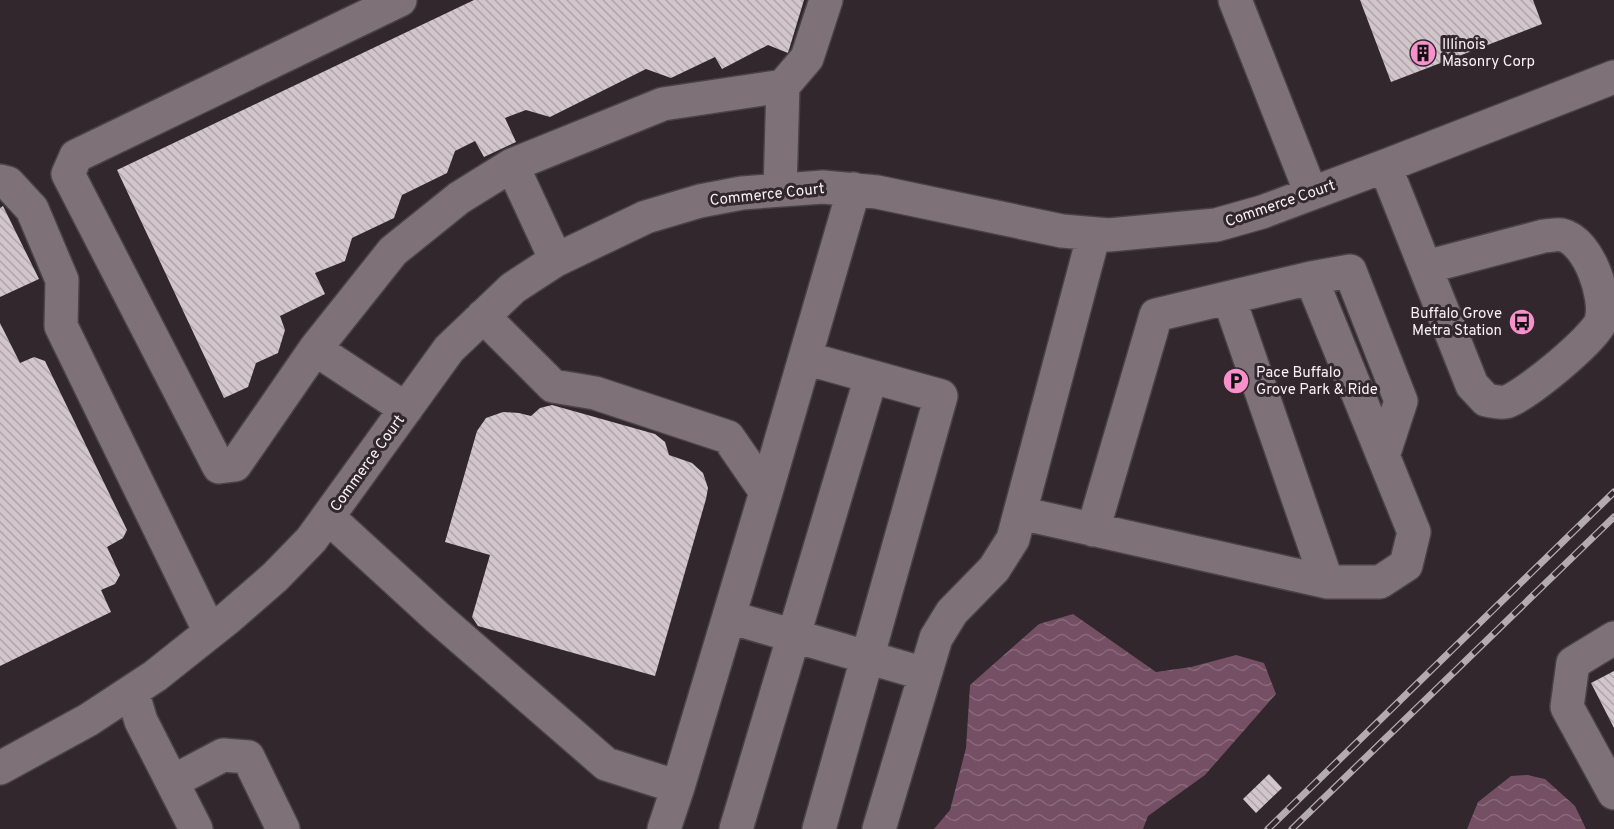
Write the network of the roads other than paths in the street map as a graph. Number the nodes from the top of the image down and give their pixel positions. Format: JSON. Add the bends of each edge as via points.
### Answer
{"nodes":[{"id":1,"x":400,"y":0,"type":"edge"},
{"id":2,"x":826,"y":0,"type":"edge"},
{"id":3,"x":1235,"y":0,"type":"edge"},
{"id":4,"x":1614,"y":77,"type":"edge"},
{"id":5,"x":783,"y":86,"type":"junction"},
{"id":6,"x":512,"y":165,"type":"junction"},
{"id":7,"x":1385,"y":166,"type":"junction"},
{"id":8,"x":0,"y":181,"type":"edge"},
{"id":9,"x":854,"y":189,"type":"junction"},
{"id":10,"x":780,"y":190,"type":"junction"},
{"id":11,"x":1311,"y":193,"type":"junction"},
{"id":12,"x":1094,"y":234,"type":"junction"},
{"id":13,"x":556,"y":260,"type":"junction"},
{"id":14,"x":1426,"y":267,"type":"junction"},
{"id":15,"x":1229,"y":298,"type":"junction"},
{"id":16,"x":483,"y":316,"type":"junction"},
{"id":17,"x":315,"y":350,"type":"junction"},
{"id":18,"x":805,"y":358,"type":"junction"},
{"id":19,"x":871,"y":377,"type":"junction"},
{"id":20,"x":406,"y":409,"type":"junction"},
{"id":21,"x":766,"y":492,"type":"junction"},
{"id":22,"x":1020,"y":513,"type":"junction"},
{"id":23,"x":328,"y":517,"type":"junction"},
{"id":24,"x":1093,"y":530,"type":"junction"},
{"id":25,"x":1327,"y":582,"type":"junction"},
{"id":26,"x":729,"y":617,"type":"junction"},
{"id":27,"x":210,"y":632,"type":"junction"},
{"id":28,"x":794,"y":636,"type":"junction"},
{"id":29,"x":1614,"y":638,"type":"edge"},
{"id":30,"x":868,"y":657,"type":"junction"},
{"id":31,"x":925,"y":674,"type":"junction"},
{"id":32,"x":132,"y":691,"type":"junction"},
{"id":33,"x":0,"y":768,"type":"edge"},
{"id":34,"x":172,"y":783,"type":"junction"},
{"id":35,"x":678,"y":787,"type":"junction"},
{"id":36,"x":1614,"y":793,"type":"edge"},
{"id":37,"x":196,"y":829,"type":"edge"},
{"id":38,"x":283,"y":829,"type":"edge"},
{"id":39,"x":663,"y":829,"type":"edge"},
{"id":40,"x":736,"y":829,"type":"edge"},
{"id":41,"x":819,"y":829,"type":"edge"},
{"id":42,"x":879,"y":829,"type":"edge"}],
"edges":[{"from":1,"to":17,"type":"lane","via":[[76,156],[68,174],[219,467],[235,465]]},
{"from":2,"to":5,"type":"lane","via":[[807,58]]},
{"from":3,"to":11,"type":"lane"},
{"from":4,"to":7,"type":"lane","name":"Commerce Court"},
{"from":5,"to":6,"type":"lane","via":[[663,104]]},
{"from":5,"to":10,"type":"lane"},
{"from":6,"to":13,"type":"lane"},
{"from":6,"to":17,"type":"lane","via":[[459,198],[393,251]]},
{"from":7,"to":11,"type":"lane","name":"Commerce Court"},
{"from":7,"to":14,"type":"lane"},
{"from":8,"to":27,"type":"lane","via":[[8,183],[32,209],[62,280],[61,326]]},
{"from":9,"to":10,"type":"lane","name":"Commerce Court"},
{"from":9,"to":12,"type":"lane","name":"Commerce Court"},
{"from":9,"to":18,"type":"lane"},
{"from":10,"to":13,"type":"lane","name":"Commerce Court","via":[[700,201],[646,217]]},
{"from":11,"to":12,"type":"lane","name":"Commerce Court","via":[[1216,225]]},
{"from":12,"to":22,"type":"lane"},
{"from":13,"to":16,"type":"lane","name":"Commerce Court","via":[[513,288]]},
{"from":14,"to":14,"type":"lane","via":[[1473,385],[1486,400],[1505,402],[1526,392],[1586,341],[1601,323],[1604,302],[1590,262],[1578,244],[1562,236],[1544,237]]},
{"from":15,"to":24,"type":"lane","via":[[1156,315]]},
{"from":15,"to":25,"type":"lane"},
{"from":15,"to":25,"type":"lane","via":[[1311,278],[1414,532],[1406,565],[1380,582]]},
{"from":16,"to":20,"type":"lane","name":"Commerce Court","via":[[449,349]]},
{"from":16,"to":21,"type":"lane","via":[[553,386],[595,393],[728,437]]},
{"from":17,"to":20,"type":"lane"},
{"from":18,"to":19,"type":"lane"},
{"from":18,"to":21,"type":"lane"},
{"from":19,"to":28,"type":"lane"},
{"from":19,"to":30,"type":"lane","via":[[940,396]]},
{"from":20,"to":23,"type":"lane","name":"Commerce Court"},
{"from":21,"to":26,"type":"lane"},
{"from":22,"to":24,"type":"lane"},
{"from":22,"to":31,"type":"lane","via":[[1013,538],[994,569],[952,612],[936,638]]},
{"from":23,"to":27,"type":"lane","name":"Commerce Court","via":[[275,577]]},
{"from":23,"to":35,"type":"lane","via":[[606,764]]},
{"from":24,"to":25,"type":"lane"},
{"from":26,"to":28,"type":"lane"},
{"from":26,"to":35,"type":"lane"},
{"from":27,"to":32,"type":"lane","name":"Commerce Court"},
{"from":28,"to":30,"type":"lane"},
{"from":28,"to":40,"type":"lane"},
{"from":29,"to":36,"type":"lane","via":[[1573,663],[1567,707]]},
{"from":30,"to":31,"type":"lane"},
{"from":30,"to":41,"type":"lane"},
{"from":31,"to":42,"type":"lane"},
{"from":32,"to":33,"type":"lane","name":"Commerce Court"},
{"from":32,"to":34,"type":"lane","via":[[141,721]]},
{"from":34,"to":37,"type":"lane"},
{"from":34,"to":38,"type":"lane","via":[[224,755],[248,757]]},
{"from":35,"to":39,"type":"lane"}]}
